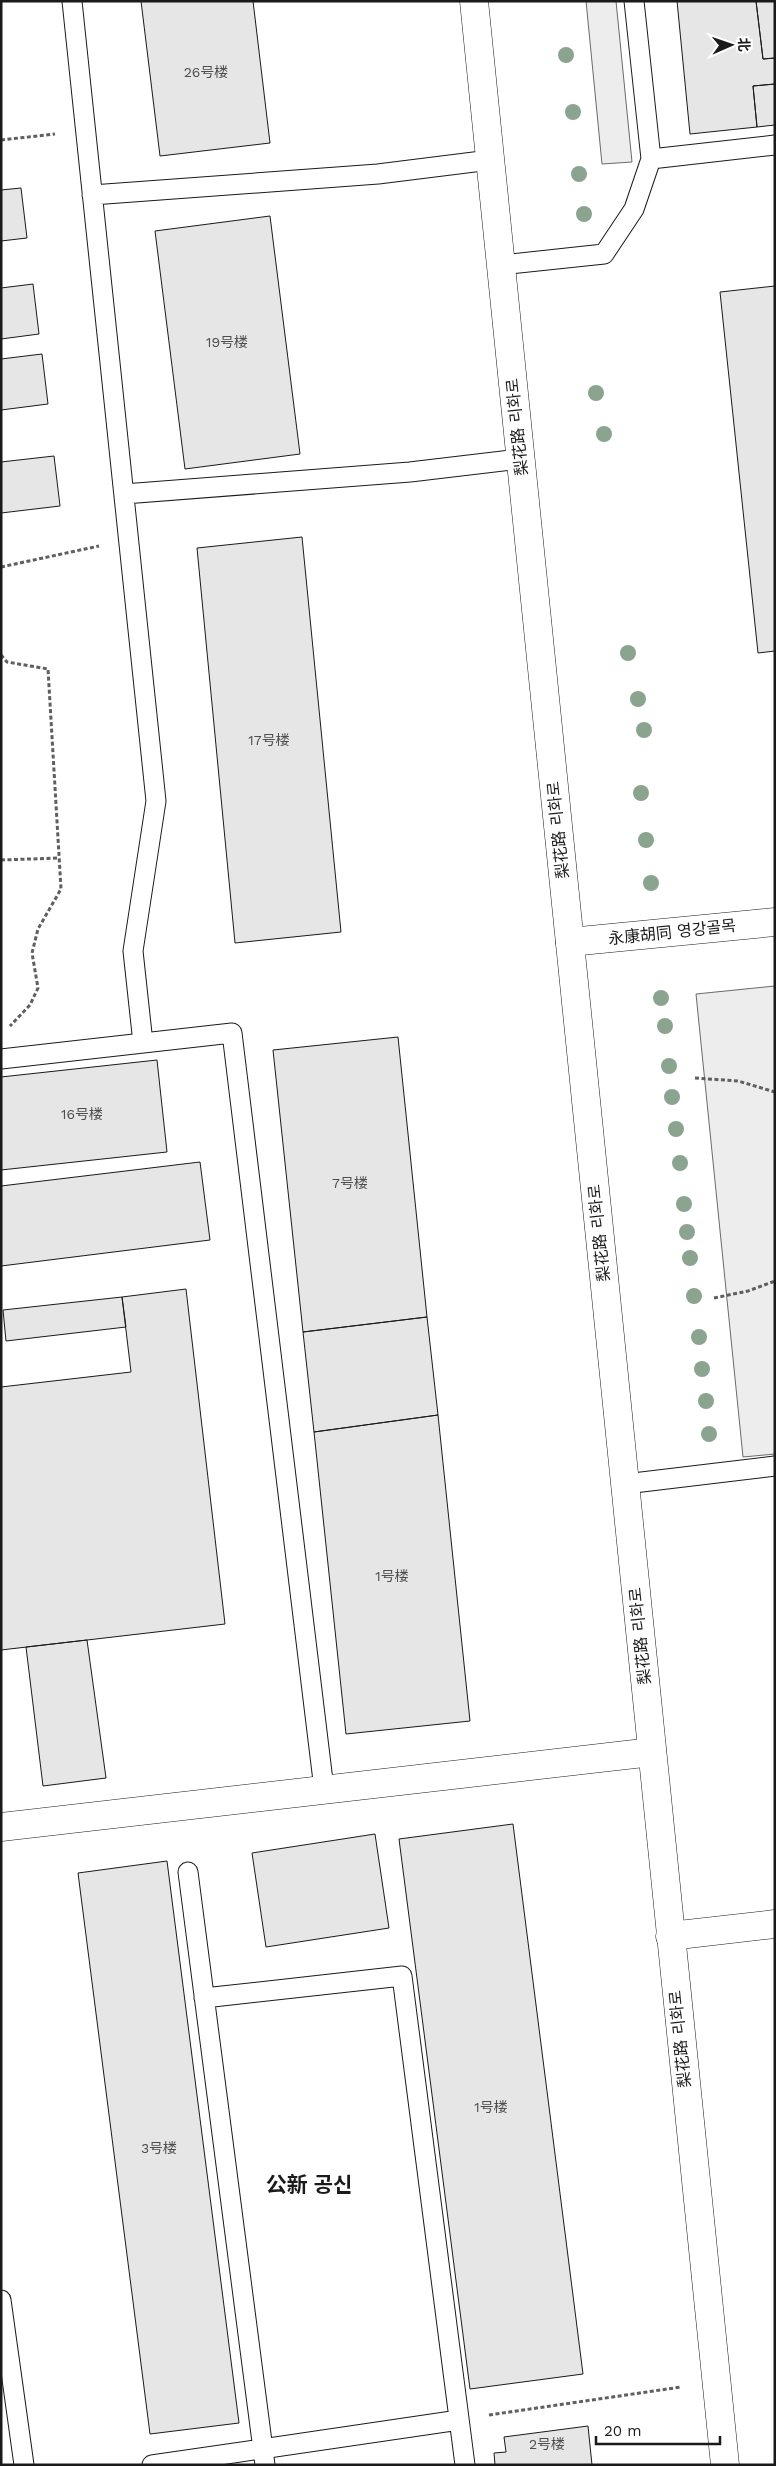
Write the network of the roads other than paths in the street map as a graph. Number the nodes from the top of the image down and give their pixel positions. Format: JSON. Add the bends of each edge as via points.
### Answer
{"nodes":[{"id":1,"x":72,"y":1,"type":"edge"},
{"id":2,"x":474,"y":1,"type":"edge"},
{"id":3,"x":634,"y":1,"type":"edge"},
{"id":4,"x":775,"y":145,"type":"edge"},
{"id":5,"x":651,"y":159,"type":"junction"},
{"id":6,"x":490,"y":160,"type":"junction"},
{"id":7,"x":92,"y":195,"type":"junction"},
{"id":8,"x":501,"y":265,"type":"junction"},
{"id":9,"x":520,"y":458,"type":"junction"},
{"id":10,"x":124,"y":494,"type":"junction"},
{"id":11,"x":775,"y":922,"type":"edge"},
{"id":12,"x":570,"y":942,"type":"junction"},
{"id":13,"x":143,"y":1043,"type":"junction"},
{"id":14,"x":1,"y":1059,"type":"edge"},
{"id":15,"x":775,"y":1466,"type":"edge"},
{"id":16,"x":625,"y":1484,"type":"junction"},
{"id":17,"x":652,"y":1752,"type":"junction"},
{"id":18,"x":324,"y":1789,"type":"junction"},
{"id":19,"x":1,"y":1827,"type":"edge"},
{"id":20,"x":188,"y":1872,"type":"dead end"},
{"id":21,"x":775,"y":1924,"type":"edge"},
{"id":22,"x":670,"y":1936,"type":"junction"},
{"id":23,"x":204,"y":1998,"type":"junction"},
{"id":24,"x":1,"y":2300,"type":"edge"},
{"id":25,"x":459,"y":2420,"type":"junction"},
{"id":26,"x":264,"y":2457,"type":"edge"},
{"id":27,"x":24,"y":2465,"type":"edge"},
{"id":28,"x":152,"y":2465,"type":"edge"},
{"id":29,"x":465,"y":2465,"type":"edge"},
{"id":30,"x":725,"y":2465,"type":"edge"}],
"edges":[{"from":1,"to":7,"type":"lane"},
{"from":2,"to":6,"type":"street","name":"梨花路 리화로"},
{"from":3,"to":5,"type":"lane"},
{"from":4,"to":5,"type":"lane"},
{"from":5,"to":8,"type":"lane","via":[[634,209],[604,254]]},
{"from":6,"to":7,"type":"lane","via":[[378,174]]},
{"from":6,"to":8,"type":"street","name":"梨花路 리화로"},
{"from":7,"to":10,"type":"lane"},
{"from":8,"to":9,"type":"street","name":"梨花路 리화로"},
{"from":9,"to":10,"type":"lane","via":[[410,472]]},
{"from":9,"to":12,"type":"street","name":"梨花路 리화로"},
{"from":10,"to":13,"type":"lane","via":[[156,801],[133,951]]},
{"from":11,"to":12,"type":"street","name":"永康胡同 영강골목"},
{"from":12,"to":16,"type":"street","name":"梨花路 리화로"},
{"from":13,"to":14,"type":"lane"},
{"from":13,"to":18,"type":"lane","via":[[232,1033]]},
{"from":15,"to":16,"type":"lane"},
{"from":16,"to":17,"type":"street","name":"梨花路 리화로"},
{"from":17,"to":18,"type":"street"},
{"from":17,"to":22,"type":"street","name":"梨花路 리화로"},
{"from":18,"to":19,"type":"street"},
{"from":20,"to":23,"type":"lane"},
{"from":21,"to":22,"type":"street"},
{"from":22,"to":30,"type":"street","name":"梨花路 리화로"},
{"from":23,"to":25,"type":"lane","via":[[402,1976]]},
{"from":23,"to":26,"type":"lane"},
{"from":24,"to":27,"type":"lane"},
{"from":25,"to":26,"type":"lane"},
{"from":25,"to":29,"type":"lane"},
{"from":26,"to":28,"type":"lane"}]}
